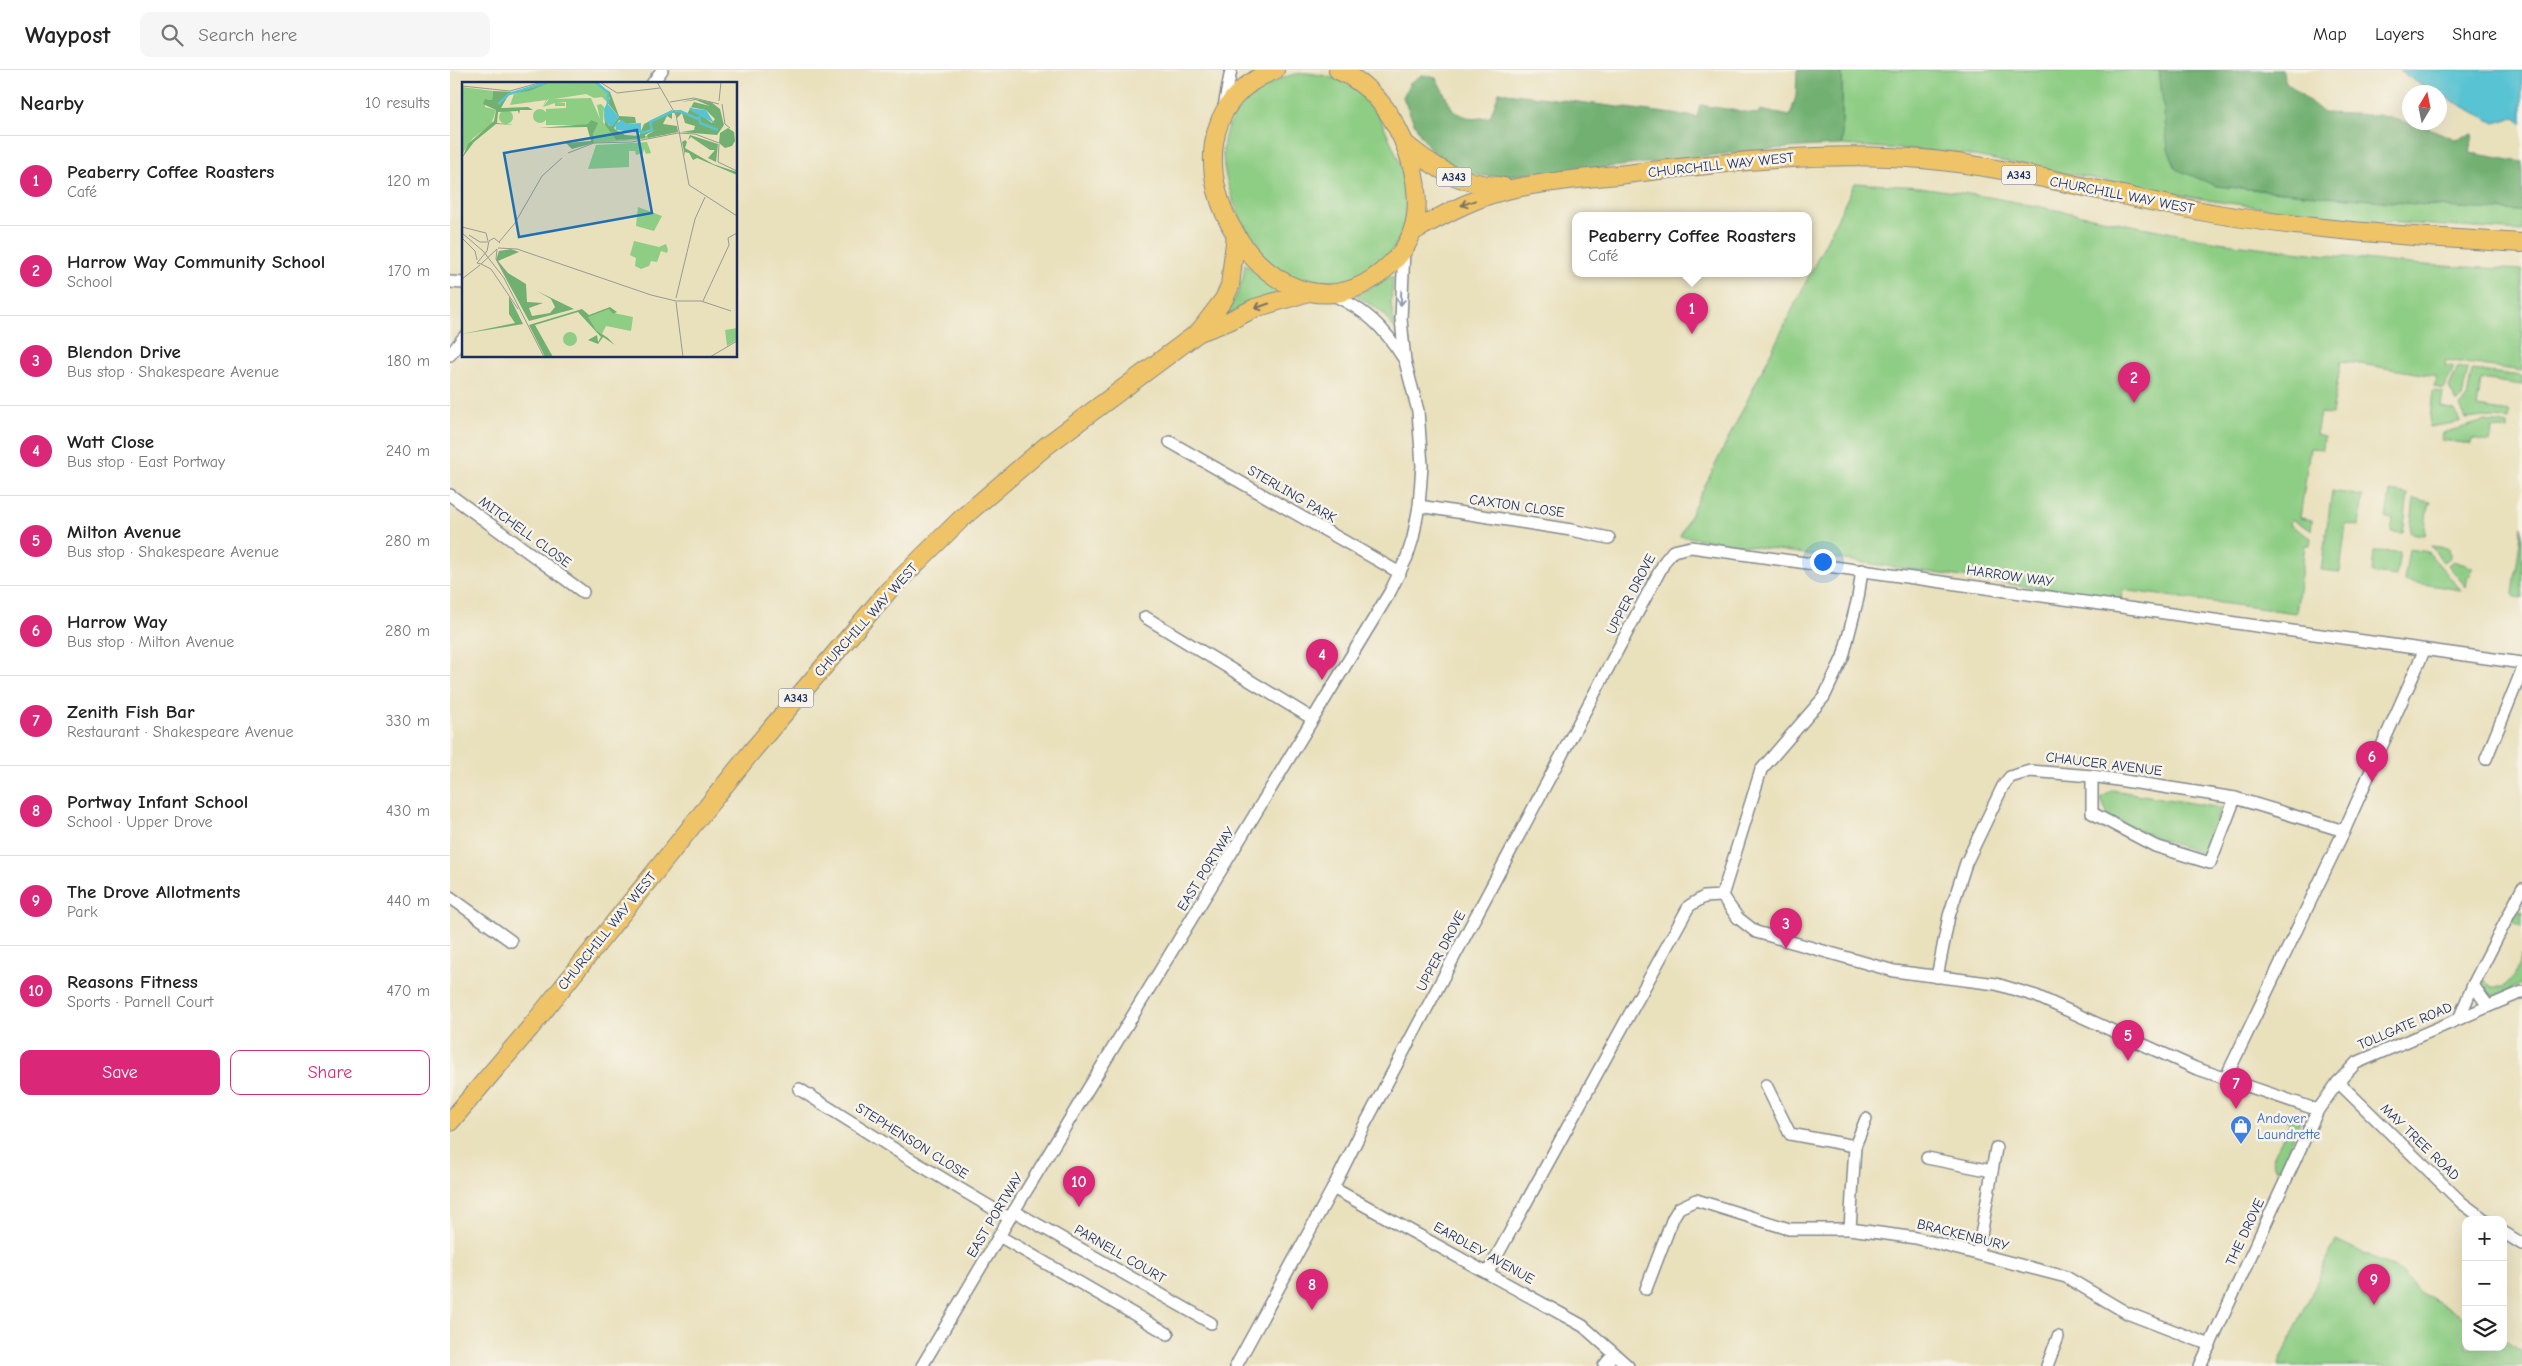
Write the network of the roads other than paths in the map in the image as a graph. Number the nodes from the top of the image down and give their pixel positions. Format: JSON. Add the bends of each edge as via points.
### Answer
{"nodes":[{"id":1,"x":662,"y":70,"type":"edge"},
{"id":2,"x":1232,"y":70,"type":"edge"},
{"id":3,"x":1274,"y":70,"type":"edge"},
{"id":4,"x":1338,"y":70,"type":"edge"},
{"id":5,"x":653,"y":82,"type":"edge"},
{"id":6,"x":1223,"y":112,"type":"junction"},
{"id":7,"x":1404,"y":142,"type":"junction"},
{"id":8,"x":1514,"y":188,"type":"junction"},
{"id":9,"x":1412,"y":232,"type":"junction"},
{"id":10,"x":1236,"y":234,"type":"junction"},
{"id":11,"x":2522,"y":243,"type":"edge"},
{"id":12,"x":1404,"y":249,"type":"junction"},
{"id":13,"x":1309,"y":292,"type":"junction"},
{"id":14,"x":1331,"y":294,"type":"junction"},
{"id":15,"x":1199,"y":332,"type":"junction"},
{"id":16,"x":462,"y":340,"type":"edge"},
{"id":17,"x":450,"y":356,"type":"edge"},
{"id":18,"x":1405,"y":360,"type":"junction"},
{"id":19,"x":1170,"y":442,"type":"dead end"},
{"id":20,"x":450,"y":496,"type":"edge"},
{"id":21,"x":1419,"y":506,"type":"junction"},
{"id":22,"x":1609,"y":538,"type":"dead end"},
{"id":23,"x":1672,"y":551,"type":"joint"},
{"id":24,"x":1862,"y":570,"type":"junction"},
{"id":25,"x":1400,"y":572,"type":"junction"},
{"id":26,"x":583,"y":592,"type":"dead end"},
{"id":27,"x":1145,"y":617,"type":"dead end"},
{"id":28,"x":2424,"y":651,"type":"junction"},
{"id":29,"x":2522,"y":663,"type":"edge"},
{"id":30,"x":2522,"y":670,"type":"edge"},
{"id":31,"x":1313,"y":719,"type":"junction"},
{"id":32,"x":2486,"y":759,"type":"dead end"},
{"id":33,"x":2092,"y":776,"type":"junction"},
{"id":34,"x":2235,"y":798,"type":"junction"},
{"id":35,"x":2344,"y":830,"type":"junction"},
{"id":36,"x":2522,"y":889,"type":"edge"},
{"id":37,"x":1722,"y":896,"type":"junction"},
{"id":38,"x":450,"y":897,"type":"edge"},
{"id":39,"x":511,"y":942,"type":"dead end"},
{"id":40,"x":1937,"y":977,"type":"junction"},
{"id":41,"x":2473,"y":985,"type":"junction"},
{"id":42,"x":2522,"y":992,"type":"edge"},
{"id":43,"x":2488,"y":1006,"type":"junction"},
{"id":44,"x":2459,"y":1019,"type":"junction"},
{"id":45,"x":2226,"y":1077,"type":"junction"},
{"id":46,"x":2338,"y":1082,"type":"junction"},
{"id":47,"x":1766,"y":1085,"type":"dead end"},
{"id":48,"x":799,"y":1089,"type":"dead end"},
{"id":49,"x":2318,"y":1110,"type":"junction"},
{"id":50,"x":1866,"y":1119,"type":"dead end"},
{"id":51,"x":450,"y":1122,"type":"edge"},
{"id":52,"x":1855,"y":1146,"type":"junction"},
{"id":53,"x":1996,"y":1148,"type":"dead end"},
{"id":54,"x":1927,"y":1158,"type":"dead end"},
{"id":55,"x":1992,"y":1171,"type":"junction"},
{"id":56,"x":1334,"y":1188,"type":"junction"},
{"id":57,"x":1012,"y":1215,"type":"junction"},
{"id":58,"x":2480,"y":1216,"type":"edge"},
{"id":59,"x":1850,"y":1230,"type":"junction"},
{"id":60,"x":2507,"y":1235,"type":"edge"},
{"id":61,"x":999,"y":1236,"type":"junction"},
{"id":62,"x":2522,"y":1244,"type":"edge"},
{"id":63,"x":1978,"y":1254,"type":"junction"},
{"id":64,"x":1488,"y":1272,"type":"junction"},
{"id":65,"x":1646,"y":1289,"type":"dead end"},
{"id":66,"x":1211,"y":1323,"type":"dead end"},
{"id":67,"x":1168,"y":1334,"type":"dead end"},
{"id":68,"x":2058,"y":1337,"type":"dead end"},
{"id":69,"x":2210,"y":1345,"type":"junction"},
{"id":70,"x":1613,"y":1355,"type":"junction"},
{"id":71,"x":922,"y":1366,"type":"edge"},
{"id":72,"x":1236,"y":1366,"type":"edge"},
{"id":73,"x":1604,"y":1366,"type":"edge"},
{"id":74,"x":1628,"y":1366,"type":"edge"},
{"id":75,"x":2047,"y":1366,"type":"edge"},
{"id":76,"x":2200,"y":1366,"type":"edge"}],
"edges":[{"from":1,"to":5,"type":"street"},
{"from":2,"to":6,"type":"street"},
{"from":3,"to":6,"type":"main road","name":"CHURCHILL WAY WEST","via":[[1242,90]]},
{"from":4,"to":7,"type":"main road","name":"CHURCHILL WAY WEST","via":[[1357,79],[1378,97]]},
{"from":6,"to":10,"type":"main road","name":"CHURCHILL WAY WEST","via":[[1214,134],[1211,158],[1218,190]]},
{"from":7,"to":8,"type":"main road","name":"CHURCHILL WAY WEST","number":"A343","via":[[1432,164],[1462,180]]},
{"from":7,"to":9,"type":"main road","name":"CHURCHILL WAY WEST","via":[[1416,192]]},
{"from":8,"to":9,"type":"main road","name":"CHURCHILL WAY WEST","number":"A343","one_way":true,"via":[[1453,209]]},
{"from":8,"to":11,"type":"main road","name":"CHURCHILL WAY WEST","number":"A343","via":[[1739,161],[1830,156],[1923,160],[2000,171],[2222,215],[2410,237]]},
{"from":9,"to":12,"type":"main road","name":"CHURCHILL WAY WEST"},
{"from":10,"to":13,"type":"main road","name":"CHURCHILL WAY WEST","via":[[1249,255],[1269,275]]},
{"from":10,"to":15,"type":"main road","name":"CHURCHILL WAY WEST","number":"A343","via":[[1230,286]]},
{"from":12,"to":14,"type":"main road","name":"CHURCHILL WAY WEST","via":[[1375,276]]},
{"from":12,"to":18,"type":"street","one_way":true,"via":[[1401,304]]},
{"from":13,"to":14,"type":"main road","name":"CHURCHILL WAY WEST"},
{"from":13,"to":15,"type":"main road","name":"CHURCHILL WAY WEST","number":"A343","one_way":true,"via":[[1255,308]]},
{"from":14,"to":18,"type":"street","via":[[1376,322]]},
{"from":15,"to":51,"type":"main road","name":"CHURCHILL WAY WEST","number":"A343","via":[[1046,446],[962,518],[889,590],[778,720],[530,1028]]},
{"from":16,"to":17,"type":"street"},
{"from":18,"to":21,"type":"street","name":"EAST PORTWAY","via":[[1421,437]]},
{"from":19,"to":25,"type":"street","name":"STERLING PARK"},
{"from":20,"to":26,"type":"street","name":"MITCHELL CLOSE"},
{"from":21,"to":22,"type":"street","name":"CAXTON CLOSE"},
{"from":21,"to":25,"type":"street","name":"EAST PORTWAY","via":[[1413,538]]},
{"from":23,"to":24,"type":"street","name":"HARROW WAY","via":[[1691,547]]},
{"from":23,"to":56,"type":"street","name":"UPPER DROVE","via":[[1364,1126]]},
{"from":24,"to":28,"type":"street","name":"HARROW WAY"},
{"from":24,"to":37,"type":"street","via":[[1843,657],[1824,697],[1761,770]]},
{"from":25,"to":31,"type":"street","name":"EAST PORTWAY"},
{"from":27,"to":31,"type":"street"},
{"from":28,"to":29,"type":"street","name":"HARROW WAY"},
{"from":28,"to":35,"type":"street"},
{"from":30,"to":32,"type":"street"},
{"from":31,"to":57,"type":"street","name":"EAST PORTWAY"},
{"from":33,"to":34,"type":"street","name":"CHAUCER AVENUE"},
{"from":33,"to":34,"type":"street","via":[[2092,813],[2156,846],[2210,863]]},
{"from":33,"to":40,"type":"street","name":"CHAUCER AVENUE","via":[[2030,771],[2010,777],[1966,862],[1949,916]]},
{"from":34,"to":35,"type":"street","name":"CHAUCER AVENUE"},
{"from":35,"to":45,"type":"street"},
{"from":36,"to":41,"type":"street"},
{"from":37,"to":40,"type":"street","via":[[1738,918],[1756,932],[1894,971]]},
{"from":37,"to":64,"type":"street","via":[[1704,897],[1689,906]]},
{"from":38,"to":39,"type":"street"},
{"from":40,"to":45,"type":"street","via":[[1996,984],[2036,996],[2195,1068]]},
{"from":41,"to":43,"type":"street"},
{"from":41,"to":44,"type":"street"},
{"from":42,"to":43,"type":"street","name":"TOLLGATE ROAD"},
{"from":43,"to":44,"type":"street","name":"TOLLGATE ROAD"},
{"from":44,"to":46,"type":"street","name":"TOLLGATE ROAD","via":[[2356,1063]]},
{"from":45,"to":49,"type":"street"},
{"from":46,"to":49,"type":"street","name":"TOLLGATE ROAD"},
{"from":46,"to":58,"type":"street","name":"MAY TREE ROAD","via":[[2462,1203]]},
{"from":47,"to":52,"type":"street","via":[[1790,1134]]},
{"from":48,"to":57,"type":"street","name":"STEPHENSON CLOSE","via":[[910,1159]]},
{"from":49,"to":69,"type":"street","name":"THE DROVE"},
{"from":50,"to":52,"type":"street"},
{"from":52,"to":59,"type":"street"},
{"from":53,"to":55,"type":"street"},
{"from":54,"to":55,"type":"street"},
{"from":55,"to":63,"type":"street"},
{"from":56,"to":64,"type":"street","name":"EARDLEY AVENUE"},
{"from":56,"to":72,"type":"street","name":"UPPER DROVE"},
{"from":57,"to":61,"type":"street","name":"EAST PORTWAY"},
{"from":57,"to":66,"type":"street","name":"PARNELL COURT"},
{"from":59,"to":63,"type":"street","name":"BRACKENBURY","via":[[1916,1238]]},
{"from":59,"to":65,"type":"street","name":"BRACKENBURY","via":[[1789,1228],[1696,1200],[1679,1208],[1673,1218]]},
{"from":60,"to":62,"type":"street"},
{"from":61,"to":67,"type":"street"},
{"from":61,"to":71,"type":"street","name":"EAST PORTWAY"},
{"from":63,"to":69,"type":"street","name":"BRACKENBURY","via":[[2066,1277],[2126,1313]]},
{"from":64,"to":70,"type":"street","name":"EARDLEY AVENUE","via":[[1583,1326]]},
{"from":68,"to":75,"type":"street"},
{"from":69,"to":76,"type":"street","name":"THE DROVE"},
{"from":70,"to":73,"type":"street"},
{"from":70,"to":74,"type":"street","name":"EARDLEY AVENUE"}]}
